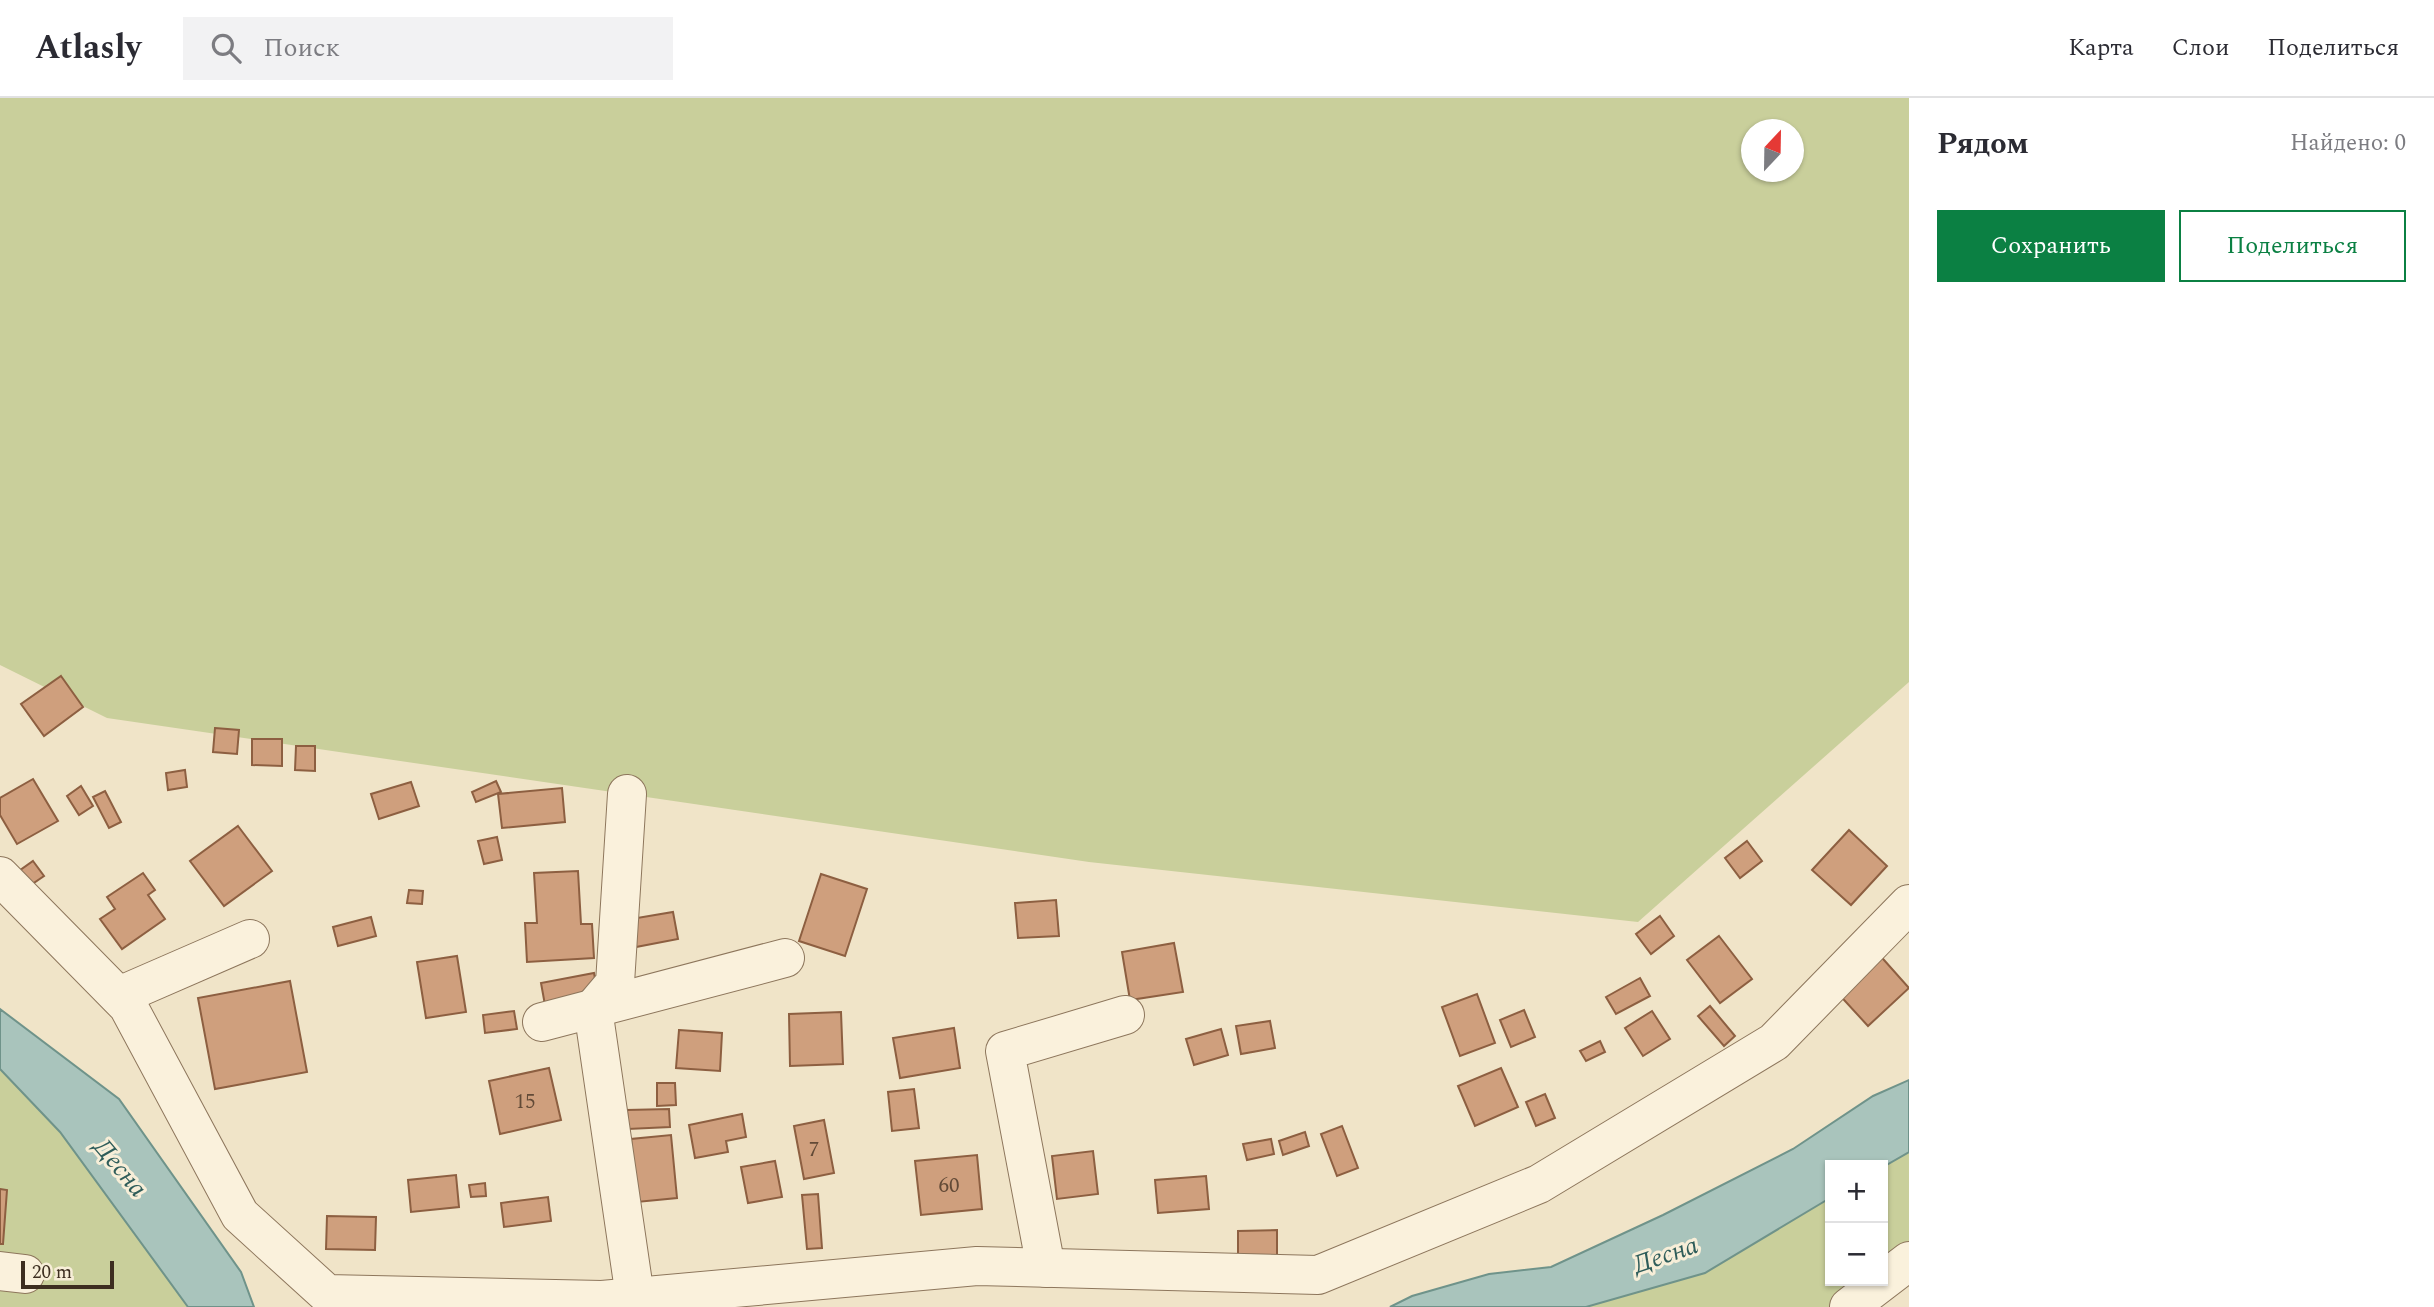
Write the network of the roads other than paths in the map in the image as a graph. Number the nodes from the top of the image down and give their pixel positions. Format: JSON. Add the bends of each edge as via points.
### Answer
{"nodes":[{"id":1,"x":627,"y":794,"type":"dead end"},
{"id":2,"x":0,"y":876,"type":"edge"},
{"id":3,"x":1909,"y":904,"type":"edge"},
{"id":4,"x":250,"y":939,"type":"dead end"},
{"id":5,"x":785,"y":958,"type":"dead end"},
{"id":6,"x":119,"y":996,"type":"junction"},
{"id":7,"x":593,"y":1009,"type":"junction"},
{"id":8,"x":1125,"y":1015,"type":"dead end"},
{"id":9,"x":542,"y":1021,"type":"dead end"},
{"id":10,"x":1909,"y":1261,"type":"edge"},
{"id":11,"x":1046,"y":1268,"type":"junction"},
{"id":12,"x":635,"y":1297,"type":"junction"},
{"id":13,"x":1849,"y":1307,"type":"edge"}],
"edges":[{"from":1,"to":7,"type":"street","via":[[615,983]]},
{"from":2,"to":6,"type":"street"},
{"from":3,"to":11,"type":"street","via":[[1774,1042],[1539,1184],[1318,1275]]},
{"from":4,"to":6,"type":"street"},
{"from":5,"to":7,"type":"street"},
{"from":6,"to":12,"type":"street","via":[[240,1215],[327,1294]]},
{"from":7,"to":9,"type":"street"},
{"from":7,"to":12,"type":"street"},
{"from":8,"to":11,"type":"street","via":[[1004,1051]]},
{"from":10,"to":13,"type":"street"},
{"from":11,"to":12,"type":"street","via":[[977,1266]]}]}
